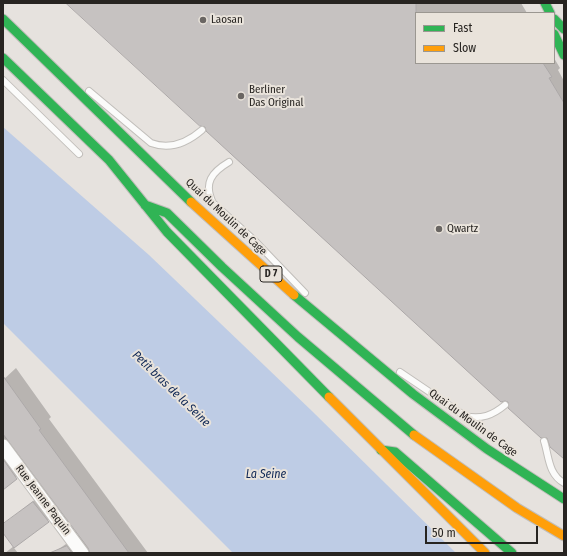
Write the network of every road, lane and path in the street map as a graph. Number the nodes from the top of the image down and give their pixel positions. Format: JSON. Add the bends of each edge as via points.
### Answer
{"nodes":[{"id":1,"x":545,"y":3,"type":"edge"},
{"id":2,"x":550,"y":12,"type":"edge"},
{"id":3,"x":3,"y":19,"type":"edge"},
{"id":4,"x":555,"y":20,"type":"edge"},
{"id":5,"x":564,"y":29,"type":"edge"},
{"id":6,"x":555,"y":37,"type":"edge"},
{"id":7,"x":561,"y":54,"type":"edge"},
{"id":8,"x":3,"y":58,"type":"edge"},
{"id":9,"x":53,"y":68,"type":"junction"},
{"id":10,"x":3,"y":80,"type":"edge"},
{"id":11,"x":202,"y":130,"type":"dead end"},
{"id":12,"x":79,"y":154,"type":"dead end"},
{"id":13,"x":229,"y":162,"type":"dead end"},
{"id":14,"x":145,"y":205,"type":"junction"},
{"id":15,"x":308,"y":296,"type":"dead end"},
{"id":16,"x":312,"y":302,"type":"dead end"},
{"id":17,"x":347,"y":341,"type":"junction"},
{"id":18,"x":505,"y":405,"type":"dead end"},
{"id":19,"x":544,"y":441,"type":"dead end"},
{"id":20,"x":3,"y":446,"type":"edge"},
{"id":21,"x":382,"y":450,"type":"junction"},
{"id":22,"x":564,"y":483,"type":"edge"},
{"id":23,"x":564,"y":499,"type":"edge"},
{"id":24,"x":564,"y":536,"type":"edge"},
{"id":25,"x":82,"y":553,"type":"edge"},
{"id":26,"x":485,"y":553,"type":"edge"},
{"id":27,"x":512,"y":553,"type":"edge"}],
"edges":[{"from":1,"to":2,"type":"main road"},
{"from":3,"to":9,"type":"main road","name":"Quai du Moulin de Cage","number":"D 7"},
{"from":4,"to":5,"type":"main road"},
{"from":6,"to":7,"type":"main road"},
{"from":8,"to":14,"type":"main road","via":[[109,160]]},
{"from":9,"to":11,"type":"lane","via":[[95,95],[151,143],[158,146],[182,144]]},
{"from":9,"to":17,"type":"main road","name":"Quai du Moulin de Cage","number":"D 7","via":[[232,240]]},
{"from":10,"to":12,"type":"lane"},
{"from":13,"to":15,"type":"lane","via":[[212,175],[209,185],[213,203]]},
{"from":14,"to":21,"type":"main road","via":[[167,232]]},
{"from":14,"to":24,"type":"main road","via":[[167,213],[298,337],[403,427],[517,508]]},
{"from":16,"to":17,"type":"lane"},
{"from":17,"to":18,"type":"lane","via":[[465,416],[489,416]]},
{"from":17,"to":23,"type":"main road","name":"Quai du Moulin de Cage","number":"D 7","via":[[468,435]]},
{"from":19,"to":22,"type":"lane","via":[[555,476]]},
{"from":20,"to":25,"type":"street","name":"Rue Jeanne Paquin"},
{"from":21,"to":26,"type":"main road"},
{"from":21,"to":27,"type":"main road","via":[[395,452]]}]}
